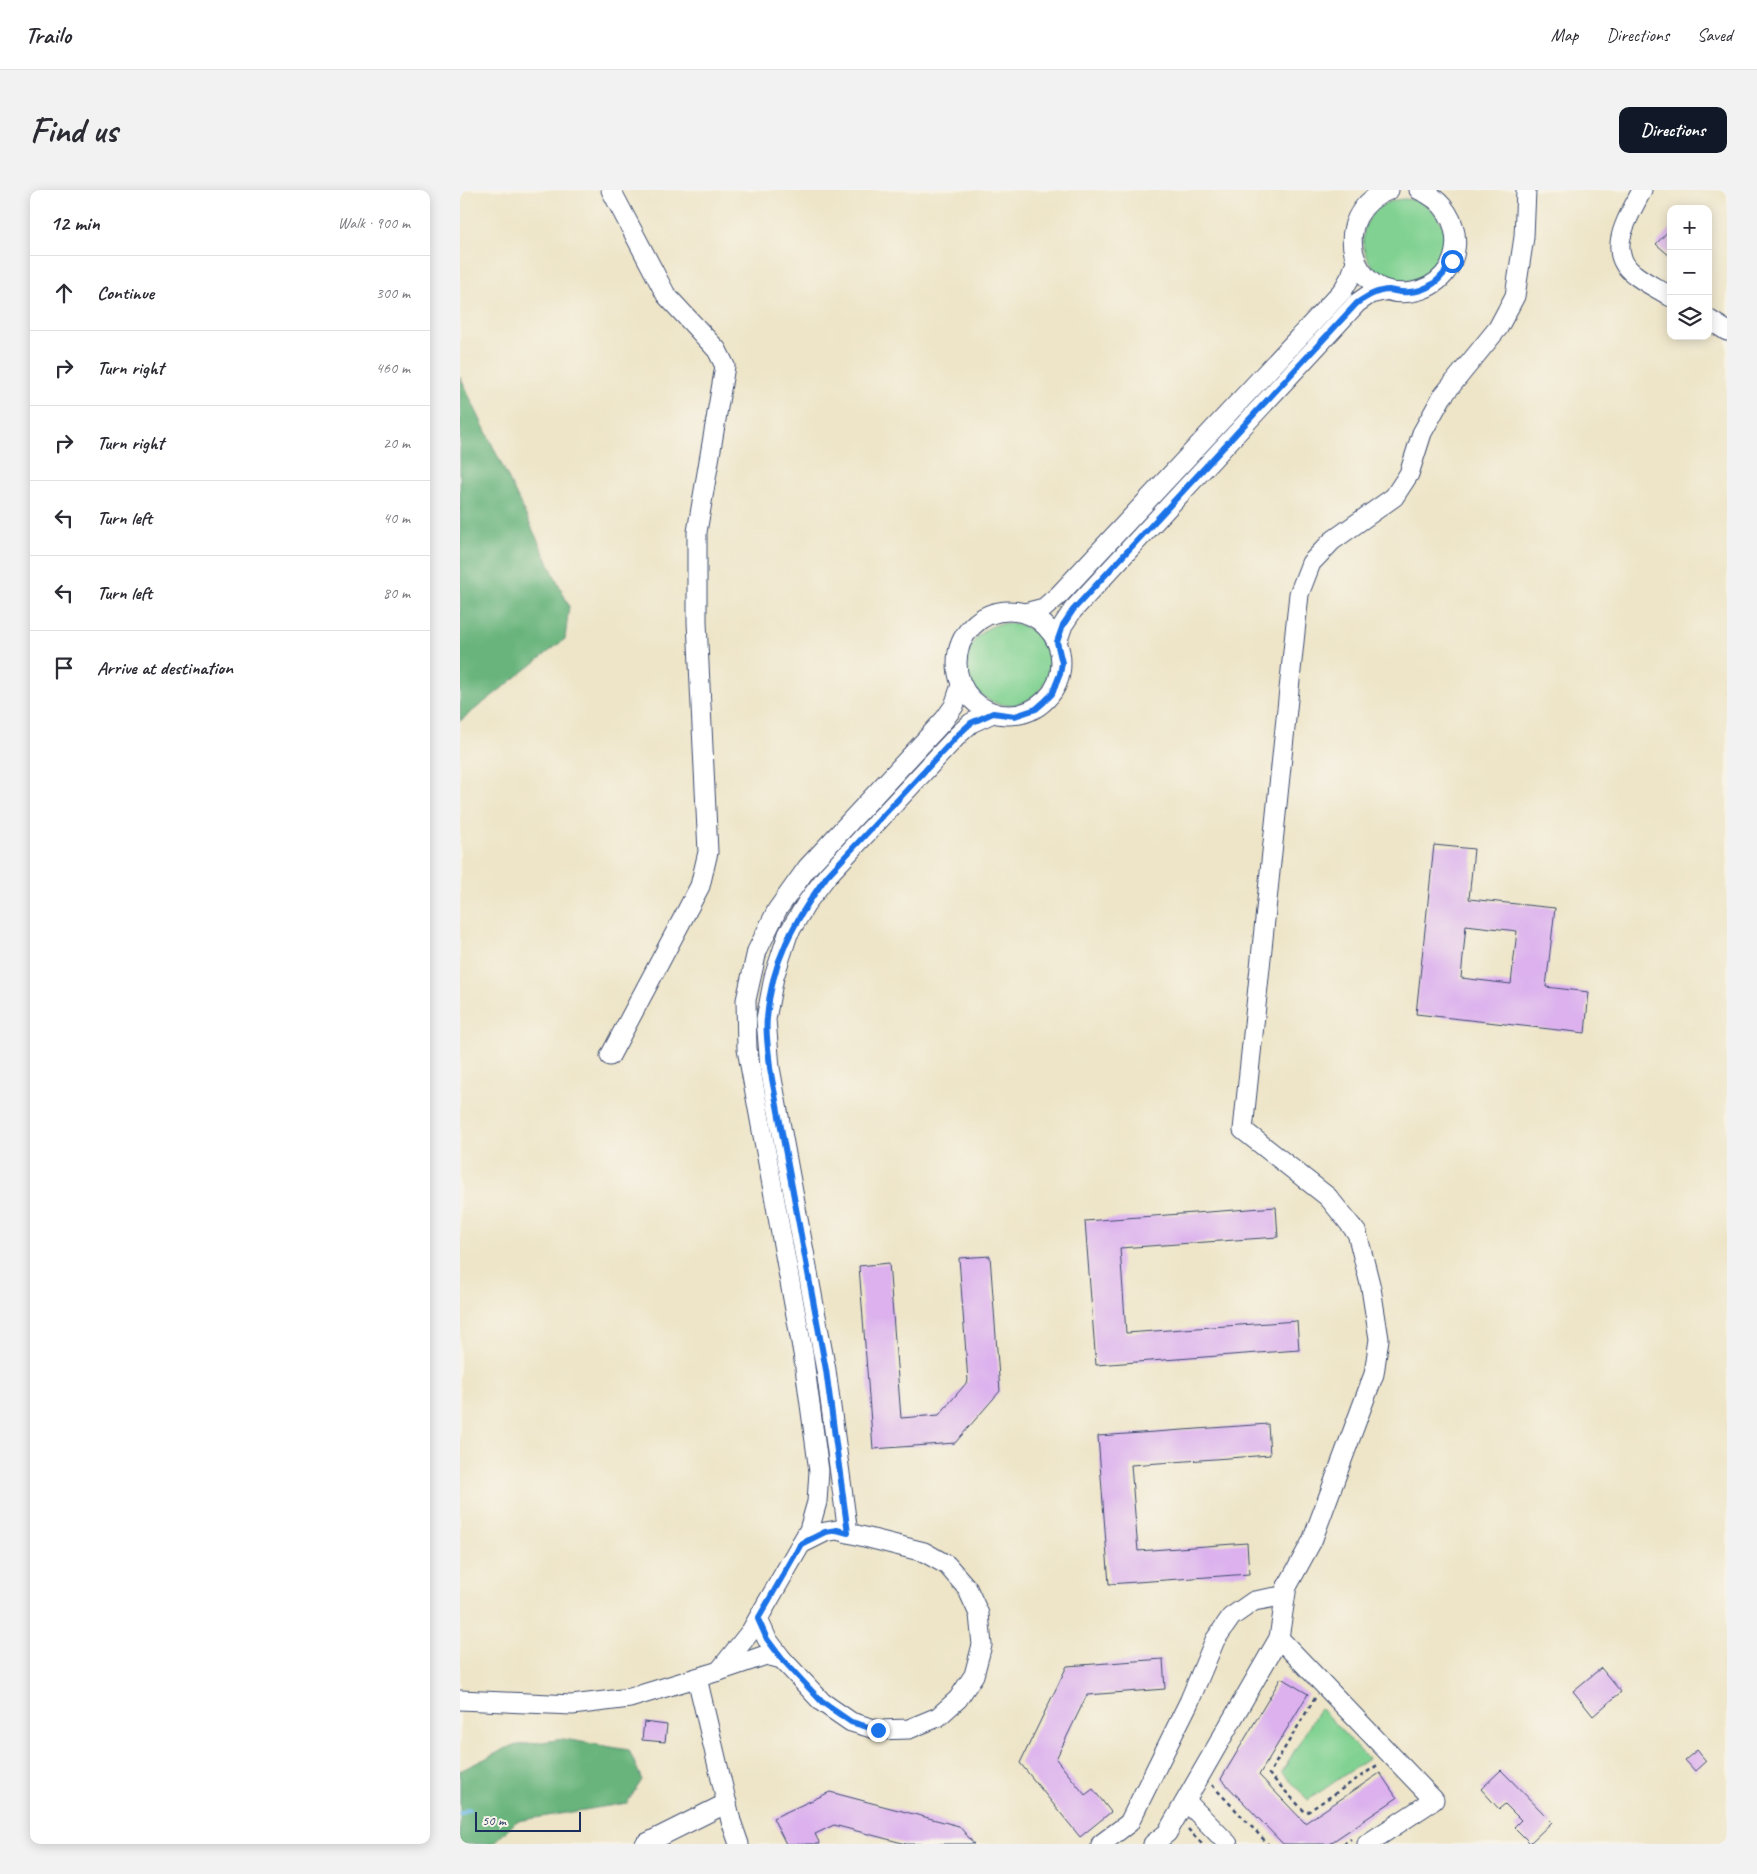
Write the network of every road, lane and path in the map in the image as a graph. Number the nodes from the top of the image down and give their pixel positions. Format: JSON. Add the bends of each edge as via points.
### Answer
{"nodes":[{"id":1,"x":612,"y":190,"type":"edge"},
{"id":2,"x":1389,"y":190,"type":"edge"},
{"id":3,"x":1419,"y":190,"type":"edge"},
{"id":4,"x":1526,"y":190,"type":"edge"},
{"id":5,"x":1642,"y":190,"type":"edge"},
{"id":6,"x":1438,"y":195,"type":"edge"},
{"id":7,"x":1356,"y":262,"type":"junction"},
{"id":8,"x":1388,"y":290,"type":"junction"},
{"id":9,"x":1668,"y":295,"type":"edge"},
{"id":10,"x":1712,"y":322,"type":"edge"},
{"id":11,"x":1727,"y":331,"type":"edge"},
{"id":12,"x":1025,"y":614,"type":"junction"},
{"id":13,"x":1057,"y":642,"type":"junction"},
{"id":14,"x":961,"y":685,"type":"junction"},
{"id":15,"x":993,"y":713,"type":"junction"},
{"id":16,"x":610,"y":1056,"type":"dead end"},
{"id":17,"x":848,"y":1533,"type":"junction"},
{"id":18,"x":801,"y":1544,"type":"junction"},
{"id":19,"x":1287,"y":1586,"type":"junction"},
{"id":20,"x":758,"y":1619,"type":"junction"},
{"id":21,"x":1279,"y":1638,"type":"junction"},
{"id":22,"x":782,"y":1659,"type":"junction"},
{"id":23,"x":719,"y":1671,"type":"junction"},
{"id":24,"x":697,"y":1678,"type":"junction"},
{"id":25,"x":1318,"y":1695,"type":"dead end"},
{"id":26,"x":460,"y":1700,"type":"edge"},
{"id":27,"x":1380,"y":1764,"type":"dead end"},
{"id":28,"x":1212,"y":1785,"type":"dead end"},
{"id":29,"x":1186,"y":1801,"type":"junction"},
{"id":30,"x":727,"y":1803,"type":"junction"},
{"id":31,"x":1168,"y":1835,"type":"edge"},
{"id":32,"x":645,"y":1844,"type":"edge"},
{"id":33,"x":740,"y":1844,"type":"edge"},
{"id":34,"x":1101,"y":1844,"type":"edge"},
{"id":35,"x":1202,"y":1844,"type":"edge"},
{"id":36,"x":1228,"y":1844,"type":"edge"},
{"id":37,"x":1268,"y":1844,"type":"edge"},
{"id":38,"x":1367,"y":1844,"type":"edge"}],
"edges":[{"from":1,"to":16,"type":"street","via":[[666,295],[718,350],[725,366],[697,532],[697,622],[708,852],[700,886]]},
{"from":2,"to":7,"type":"street","via":[[1368,201],[1356,219],[1352,240]]},
{"from":3,"to":6,"type":"street"},
{"from":4,"to":19,"type":"street","via":[[1524,237],[1515,296],[1498,328],[1442,396],[1422,433],[1409,474],[1394,497],[1332,540],[1311,563],[1299,594],[1243,1130],[1328,1197],[1357,1233],[1380,1339],[1374,1374],[1312,1541]]},
{"from":5,"to":9,"type":"street","via":[[1620,239],[1618,251],[1624,265],[1634,275]]},
{"from":6,"to":8,"type":"street","via":[[1455,229],[1452,261],[1439,279],[1421,290]]},
{"from":7,"to":8,"type":"street","via":[[1369,279]]},
{"from":7,"to":12,"type":"street","via":[[1343,290],[1059,595],[1044,608]]},
{"from":8,"to":13,"type":"street","via":[[1370,294],[1357,303],[1073,610]]},
{"from":10,"to":11,"type":"street"},
{"from":12,"to":13,"type":"street","via":[[1044,624]]},
{"from":12,"to":14,"type":"street","via":[[1003,611],[974,625],[961,642],[958,653],[956,664]]},
{"from":13,"to":15,"type":"street","via":[[1060,674],[1052,694],[1036,709],[1015,716]]},
{"from":14,"to":15,"type":"street","via":[[974,703]]},
{"from":14,"to":18,"type":"street","via":[[954,706],[944,720],[807,868],[777,910],[757,951],[746,1000],[746,1049],[803,1353],[819,1470],[817,1502]]},
{"from":15,"to":17,"type":"street","via":[[971,723],[959,734],[827,876],[788,934],[774,976],[766,1019],[770,1068],[826,1370]]},
{"from":17,"to":18,"type":"street","via":[[837,1530],[825,1532]]},
{"from":17,"to":22,"type":"street","via":[[924,1552],[947,1565],[967,1588],[979,1614],[982,1645],[974,1675],[958,1699],[938,1717],[909,1729],[878,1730],[851,1722],[822,1702]]},
{"from":18,"to":20,"type":"street"},
{"from":19,"to":21,"type":"street"},
{"from":19,"to":34,"type":"street","via":[[1282,1596],[1254,1601],[1231,1617],[1215,1640],[1190,1702],[1129,1823]]},
{"from":20,"to":22,"type":"street","via":[[767,1639]]},
{"from":20,"to":23,"type":"street"},
{"from":21,"to":29,"type":"street"},
{"from":21,"to":38,"type":"street","via":[[1434,1800]]},
{"from":22,"to":23,"type":"street","via":[[766,1655]]},
{"from":23,"to":24,"type":"street"},
{"from":24,"to":26,"type":"street","via":[[630,1698],[572,1704]]},
{"from":24,"to":30,"type":"street"},
{"from":25,"to":27,"type":"path","via":[[1269,1774],[1306,1813]]},
{"from":28,"to":37,"type":"path"},
{"from":29,"to":31,"type":"street"},
{"from":29,"to":36,"type":"street"},
{"from":30,"to":32,"type":"street"},
{"from":30,"to":33,"type":"street"},
{"from":31,"to":35,"type":"path"}]}
